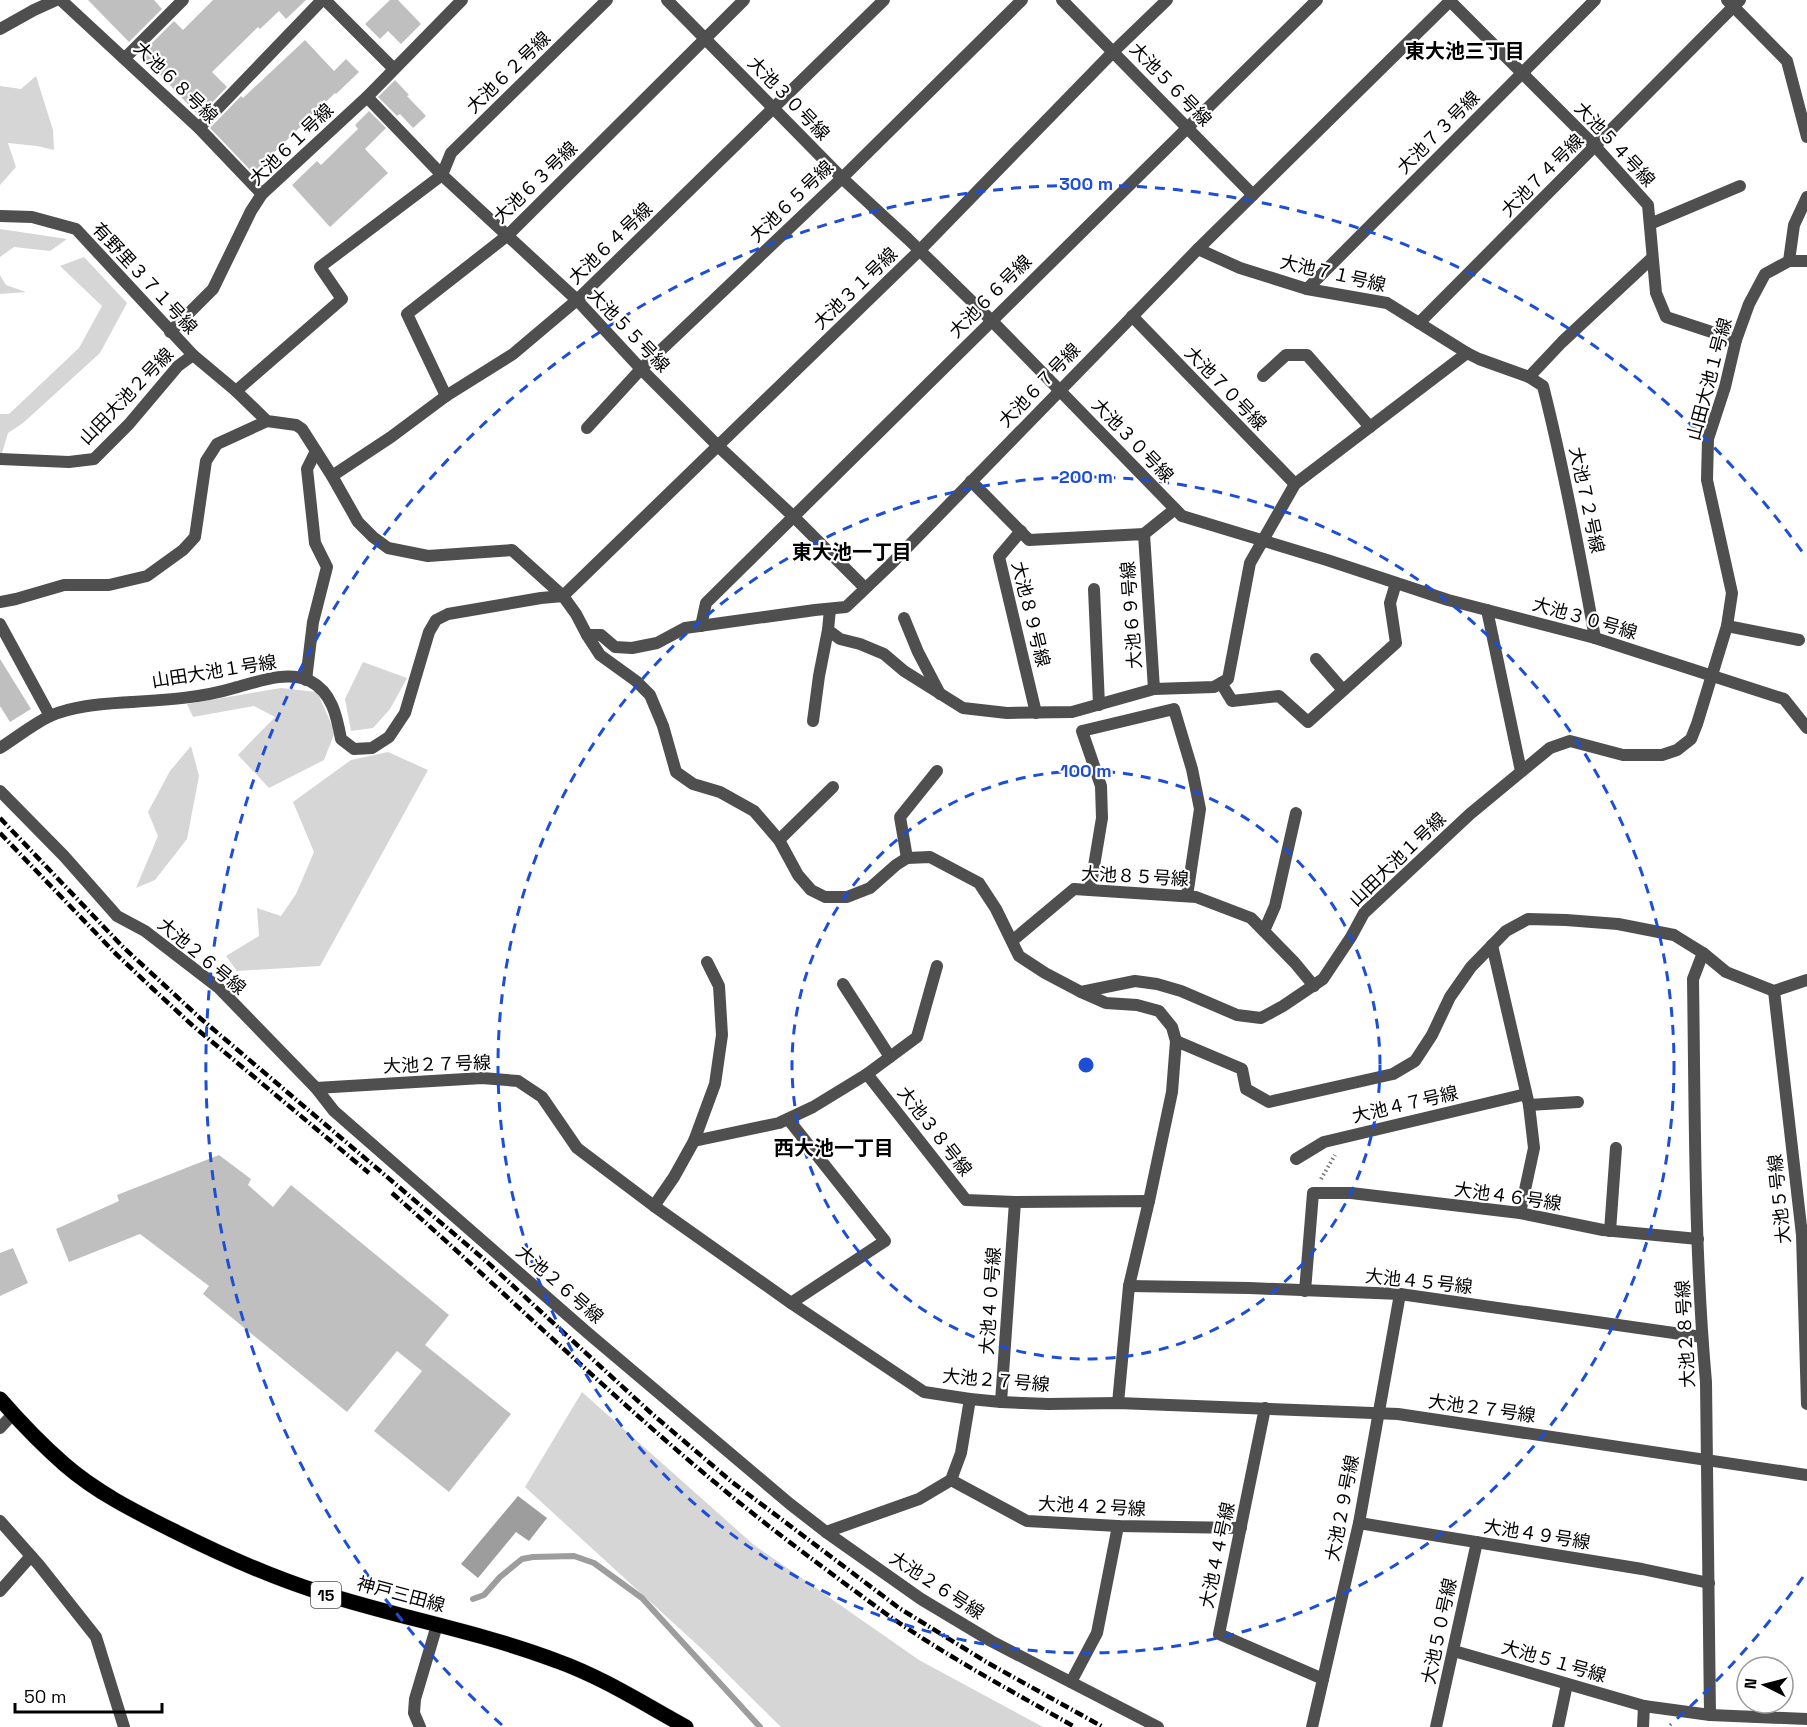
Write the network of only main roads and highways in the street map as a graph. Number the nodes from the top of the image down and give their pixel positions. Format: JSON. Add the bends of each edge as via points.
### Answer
{"nodes":[{"id":1,"x":0,"y":1399,"type":"edge"},
{"id":2,"x":686,"y":1727,"type":"edge"}],
"edges":[{"from":1,"to":2,"type":"main road","name":"神戸三田線","number":"15","via":[[65,1465],[103,1493],[191,1540],[322,1593],[548,1657],[581,1670]]}]}
